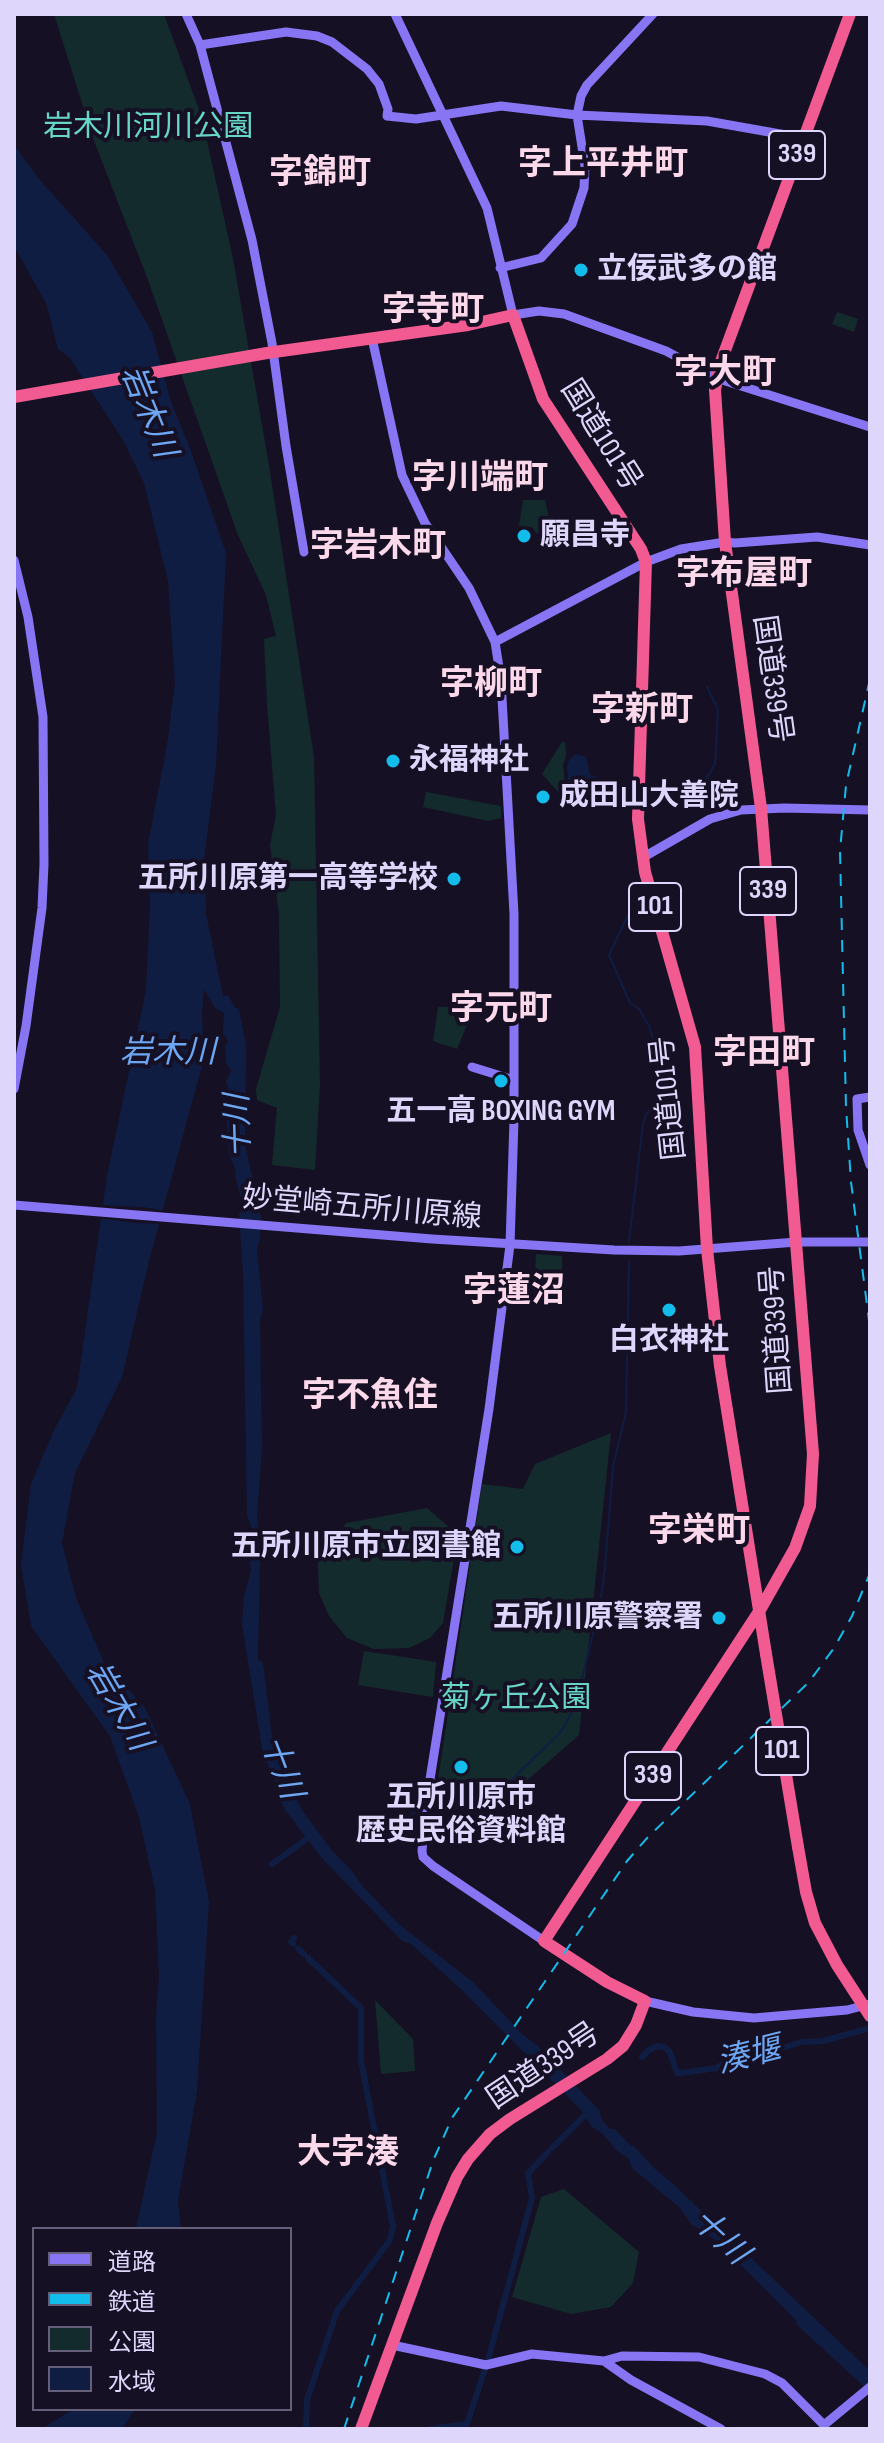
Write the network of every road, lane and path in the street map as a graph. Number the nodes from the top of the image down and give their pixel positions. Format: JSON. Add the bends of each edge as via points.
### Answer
{"nodes":[{"id":1,"x":186,"y":14,"type":"edge"},
{"id":2,"x":395,"y":14,"type":"edge"},
{"id":3,"x":653,"y":14,"type":"edge"},
{"id":4,"x":850,"y":14,"type":"edge"},
{"id":5,"x":200,"y":45,"type":"junction"},
{"id":6,"x":577,"y":115,"type":"junction"},
{"id":7,"x":445,"y":116,"type":"junction"},
{"id":8,"x":803,"y":138,"type":"junction"},
{"id":9,"x":500,"y":268,"type":"junction"},
{"id":10,"x":513,"y":315,"type":"junction"},
{"id":11,"x":372,"y":338,"type":"junction"},
{"id":12,"x":270,"y":353,"type":"junction"},
{"id":13,"x":716,"y":378,"type":"junction"},
{"id":14,"x":14,"y":397,"type":"edge"},
{"id":15,"x":870,"y":427,"type":"edge"},
{"id":16,"x":730,"y":543,"type":"junction"},
{"id":17,"x":870,"y":545,"type":"edge"},
{"id":18,"x":304,"y":552,"type":"dead end"},
{"id":19,"x":14,"y":560,"type":"edge"},
{"id":20,"x":646,"y":562,"type":"junction"},
{"id":21,"x":495,"y":642,"type":"junction"},
{"id":22,"x":761,"y":808,"type":"junction"},
{"id":23,"x":870,"y":810,"type":"edge"},
{"id":24,"x":642,"y":858,"type":"junction"},
{"id":25,"x":472,"y":1067,"type":"dead end"},
{"id":26,"x":514,"y":1080,"type":"junction"},
{"id":27,"x":14,"y":1089,"type":"edge"},
{"id":28,"x":870,"y":1097,"type":"edge"},
{"id":29,"x":870,"y":1165,"type":"edge"},
{"id":30,"x":14,"y":1205,"type":"edge"},
{"id":31,"x":797,"y":1242,"type":"junction"},
{"id":32,"x":870,"y":1242,"type":"edge"},
{"id":33,"x":510,"y":1245,"type":"junction"},
{"id":34,"x":707,"y":1249,"type":"junction"},
{"id":35,"x":760,"y":1610,"type":"junction"},
{"id":36,"x":544,"y":1941,"type":"junction"},
{"id":37,"x":645,"y":2001,"type":"junction"},
{"id":38,"x":868,"y":2009,"type":"edge"},
{"id":39,"x":392,"y":2345,"type":"junction"},
{"id":40,"x":604,"y":2361,"type":"junction"},
{"id":41,"x":771,"y":2377,"type":"junction"},
{"id":42,"x":870,"y":2387,"type":"edge"},
{"id":43,"x":361,"y":2429,"type":"edge"},
{"id":44,"x":721,"y":2429,"type":"edge"},
{"id":45,"x":819,"y":2429,"type":"edge"}],
"edges":[{"from":1,"to":5,"type":"street"},
{"from":2,"to":7,"type":"street"},
{"from":3,"to":6,"type":"street","via":[[587,85]]},
{"from":4,"to":8,"type":"highway","name":"国道339号","number":"339"},
{"from":5,"to":7,"type":"street","via":[[286,32],[317,36],[367,69],[379,84],[387,116]]},
{"from":5,"to":12,"type":"street","via":[[252,240]]},
{"from":6,"to":7,"type":"street","via":[[501,106]]},
{"from":6,"to":8,"type":"street","via":[[729,123]]},
{"from":6,"to":9,"type":"street","via":[[584,188],[572,224],[541,258]]},
{"from":7,"to":9,"type":"street","via":[[487,208]]},
{"from":8,"to":13,"type":"highway","name":"国道339号","number":"339"},
{"from":9,"to":10,"type":"street"},
{"from":10,"to":11,"type":"highway"},
{"from":10,"to":13,"type":"street","via":[[564,314],[666,351]]},
{"from":10,"to":20,"type":"highway","name":"国道101号","via":[[543,399]]},
{"from":11,"to":12,"type":"highway"},
{"from":11,"to":21,"type":"street","via":[[402,475]]},
{"from":12,"to":14,"type":"highway"},
{"from":12,"to":18,"type":"street"},
{"from":13,"to":15,"type":"street"},
{"from":13,"to":16,"type":"highway","name":"国道339号","number":"339","via":[[717,444]]},
{"from":16,"to":17,"type":"street","via":[[817,537]]},
{"from":16,"to":20,"type":"street","via":[[681,549]]},
{"from":16,"to":22,"type":"highway","name":"国道339号","number":"339"},
{"from":19,"to":27,"type":"street","via":[[43,717],[44,864]]},
{"from":20,"to":21,"type":"street"},
{"from":20,"to":24,"type":"highway","name":"国道101号","number":"101","via":[[638,819]]},
{"from":21,"to":26,"type":"street","via":[[514,914]]},
{"from":22,"to":23,"type":"street"},
{"from":22,"to":24,"type":"street","via":[[710,819]]},
{"from":22,"to":31,"type":"highway","name":"国道339号","number":"339"},
{"from":24,"to":34,"type":"highway","name":"国道101号","number":"101","via":[[695,1047]]},
{"from":25,"to":26,"type":"street"},
{"from":26,"to":33,"type":"street"},
{"from":28,"to":29,"type":"street","via":[[857,1099],[858,1130]]},
{"from":30,"to":33,"type":"street","name":"妙堂崎五所川原線"},
{"from":31,"to":32,"type":"street","name":"妙堂崎五所川原線"},
{"from":31,"to":34,"type":"street","name":"妙堂崎五所川原線"},
{"from":31,"to":35,"type":"highway","name":"国道339号","number":"339","via":[[812,1492],[802,1534]]},
{"from":33,"to":34,"type":"street","name":"妙堂崎五所川原線"},
{"from":33,"to":36,"type":"street","via":[[423,1857]]},
{"from":34,"to":35,"type":"highway","name":"国道101号","number":"101","via":[[720,1366]]},
{"from":35,"to":36,"type":"highway","name":"国道339号","number":"339"},
{"from":35,"to":38,"type":"highway","name":"国道101号","number":"101","bridge":true,"via":[[806,1892],[837,1965]]},
{"from":36,"to":37,"type":"highway","name":"国道339号"},
{"from":37,"to":38,"type":"street","via":[[754,2018]]},
{"from":37,"to":39,"type":"highway","name":"国道339号","via":[[623,2046],[481,2143],[457,2177]]},
{"from":39,"to":40,"type":"street","via":[[486,2365],[532,2354]]},
{"from":39,"to":43,"type":"highway","name":"国道339号"},
{"from":40,"to":41,"type":"street","via":[[622,2356],[699,2357]]},
{"from":40,"to":44,"type":"street"},
{"from":41,"to":42,"type":"street","via":[[824,2425]]},
{"from":41,"to":45,"type":"street"}]}
